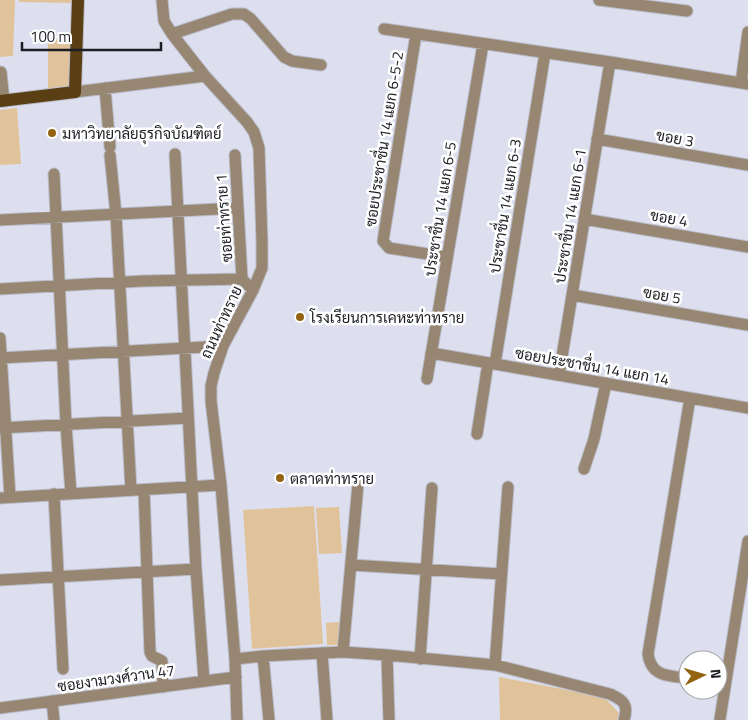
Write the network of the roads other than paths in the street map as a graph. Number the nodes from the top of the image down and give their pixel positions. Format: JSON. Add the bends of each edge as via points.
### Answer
{"nodes":[{"id":1,"x":78,"y":0,"type":"edge"},
{"id":2,"x":162,"y":0,"type":"edge"},
{"id":3,"x":599,"y":0,"type":"edge"},
{"id":4,"x":687,"y":11,"type":"dead end"},
{"id":5,"x":384,"y":29,"type":"dead end"},
{"id":6,"x":748,"y":32,"type":"edge"},
{"id":7,"x":172,"y":34,"type":"junction"},
{"id":8,"x":416,"y":34,"type":"junction"},
{"id":9,"x":483,"y":44,"type":"junction"},
{"id":10,"x":545,"y":53,"type":"junction"},
{"id":11,"x":610,"y":62,"type":"junction"},
{"id":12,"x":321,"y":65,"type":"dead end"},
{"id":13,"x":1,"y":72,"type":"edge"},
{"id":14,"x":205,"y":76,"type":"junction"},
{"id":15,"x":744,"y":84,"type":"edge"},
{"id":16,"x":105,"y":88,"type":"junction"},
{"id":17,"x":75,"y":92,"type":"junction"},
{"id":18,"x":2,"y":101,"type":"edge"},
{"id":19,"x":598,"y":139,"type":"junction"},
{"id":20,"x":175,"y":154,"type":"dead end"},
{"id":21,"x":235,"y":155,"type":"dead end"},
{"id":22,"x":748,"y":166,"type":"edge"},
{"id":23,"x":54,"y":174,"type":"dead end"},
{"id":24,"x":238,"y":208,"type":"junction"},
{"id":25,"x":177,"y":212,"type":"junction"},
{"id":26,"x":116,"y":215,"type":"junction"},
{"id":27,"x":56,"y":218,"type":"junction"},
{"id":28,"x":584,"y":219,"type":"junction"},
{"id":29,"x":0,"y":220,"type":"edge"},
{"id":30,"x":748,"y":247,"type":"edge"},
{"id":31,"x":448,"y":257,"type":"junction"},
{"id":32,"x":242,"y":279,"type":"junction"},
{"id":33,"x":180,"y":280,"type":"junction"},
{"id":34,"x":119,"y":283,"type":"junction"},
{"id":35,"x":59,"y":287,"type":"junction"},
{"id":36,"x":0,"y":289,"type":"edge"},
{"id":37,"x":253,"y":290,"type":"junction"},
{"id":38,"x":572,"y":295,"type":"junction"},
{"id":39,"x":748,"y":325,"type":"edge"},
{"id":40,"x":0,"y":338,"type":"edge"},
{"id":41,"x":223,"y":346,"type":"junction"},
{"id":42,"x":184,"y":348,"type":"junction"},
{"id":43,"x":123,"y":352,"type":"junction"},
{"id":44,"x":431,"y":353,"type":"junction"},
{"id":45,"x":62,"y":356,"type":"junction"},
{"id":46,"x":1,"y":358,"type":"edge"},
{"id":47,"x":492,"y":363,"type":"junction"},
{"id":48,"x":559,"y":375,"type":"junction"},
{"id":49,"x":427,"y":379,"type":"dead end"},
{"id":50,"x":606,"y":383,"type":"junction"},
{"id":51,"x":690,"y":398,"type":"junction"},
{"id":52,"x":748,"y":408,"type":"edge"},
{"id":53,"x":188,"y":418,"type":"junction"},
{"id":54,"x":127,"y":422,"type":"junction"},
{"id":55,"x":66,"y":425,"type":"junction"},
{"id":56,"x":2,"y":428,"type":"edge"},
{"id":57,"x":477,"y":434,"type":"dead end"},
{"id":58,"x":584,"y":469,"type":"dead end"},
{"id":59,"x":358,"y":484,"type":"dead end"},
{"id":60,"x":222,"y":485,"type":"junction"},
{"id":61,"x":192,"y":487,"type":"junction"},
{"id":62,"x":508,"y":487,"type":"dead end"},
{"id":63,"x":432,"y":488,"type":"dead end"},
{"id":64,"x":131,"y":490,"type":"junction"},
{"id":65,"x":144,"y":490,"type":"junction"},
{"id":66,"x":54,"y":494,"type":"junction"},
{"id":67,"x":71,"y":494,"type":"junction"},
{"id":68,"x":5,"y":497,"type":"edge"},
{"id":69,"x":748,"y":540,"type":"edge"},
{"id":70,"x":351,"y":565,"type":"junction"},
{"id":71,"x":196,"y":568,"type":"junction"},
{"id":72,"x":426,"y":570,"type":"junction"},
{"id":73,"x":148,"y":572,"type":"junction"},
{"id":74,"x":501,"y":574,"type":"junction"},
{"id":75,"x":58,"y":576,"type":"junction"},
{"id":76,"x":0,"y":580,"type":"edge"},
{"id":77,"x":728,"y":650,"type":"edge"},
{"id":78,"x":343,"y":652,"type":"junction"},
{"id":79,"x":322,"y":653,"type":"junction"},
{"id":80,"x":387,"y":655,"type":"junction"},
{"id":81,"x":263,"y":656,"type":"junction"},
{"id":82,"x":235,"y":659,"type":"junction"},
{"id":83,"x":420,"y":659,"type":"junction"},
{"id":84,"x":495,"y":666,"type":"junction"},
{"id":85,"x":63,"y":668,"type":"dead end"},
{"id":86,"x":236,"y":677,"type":"junction"},
{"id":87,"x":678,"y":677,"type":"edge"},
{"id":88,"x":204,"y":681,"type":"junction"},
{"id":89,"x":163,"y":686,"type":"junction"},
{"id":90,"x":721,"y":700,"type":"edge"},
{"id":91,"x":52,"y":701,"type":"junction"},
{"id":92,"x":0,"y":708,"type":"edge"},
{"id":93,"x":720,"y":719,"type":"edge"},
{"id":94,"x":54,"y":720,"type":"edge"},
{"id":95,"x":238,"y":720,"type":"edge"},
{"id":96,"x":269,"y":720,"type":"edge"},
{"id":97,"x":327,"y":720,"type":"edge"},
{"id":98,"x":389,"y":720,"type":"edge"},
{"id":99,"x":624,"y":720,"type":"edge"}],
"edges":[{"from":1,"to":17,"type":"main road"},
{"from":2,"to":7,"type":"street","name":"ถนนท่าทราย","via":[[164,21]]},
{"from":3,"to":4,"type":"street"},
{"from":5,"to":8,"type":"street"},
{"from":6,"to":15,"type":"street"},
{"from":7,"to":12,"type":"street","via":[[232,14],[244,14],[284,56],[292,61]]},
{"from":7,"to":14,"type":"street","name":"ถนนท่าทราย"},
{"from":8,"to":9,"type":"street"},
{"from":8,"to":31,"type":"street","name":"ซอยประชาชื่น 14 แยก 6-5-2","via":[[383,241],[388,248]]},
{"from":9,"to":10,"type":"street"},
{"from":9,"to":31,"type":"street","name":"ประชาชื่น 14 แยก 6-5"},
{"from":10,"to":11,"type":"street"},
{"from":10,"to":47,"type":"street","name":"ประชาชื่น 14 แยก 6-3"},
{"from":11,"to":15,"type":"street"},
{"from":11,"to":19,"type":"street","name":"ประชาชื่น 14 แยก 6-1"},
{"from":13,"to":18,"type":"street"},
{"from":14,"to":16,"type":"street"},
{"from":14,"to":37,"type":"street","name":"ถนนท่าทราย","via":[[247,122],[259,148],[263,256]]},
{"from":16,"to":17,"type":"street"},
{"from":16,"to":26,"type":"street"},
{"from":17,"to":18,"type":"main road"},
{"from":19,"to":22,"type":"street","name":"ขอย 3"},
{"from":19,"to":28,"type":"street","name":"ประชาชื่น 14 แยก 6-1"},
{"from":20,"to":25,"type":"street"},
{"from":21,"to":24,"type":"street","name":"ซอยท่าทราย 1"},
{"from":23,"to":27,"type":"street"},
{"from":24,"to":25,"type":"street"},
{"from":24,"to":32,"type":"street","name":"ซอยท่าทราย 1"},
{"from":25,"to":26,"type":"street"},
{"from":25,"to":33,"type":"street"},
{"from":26,"to":27,"type":"street"},
{"from":26,"to":34,"type":"street"},
{"from":27,"to":29,"type":"street"},
{"from":27,"to":35,"type":"street"},
{"from":28,"to":30,"type":"street","name":"ขอย 4"},
{"from":28,"to":38,"type":"street","name":"ประชาชื่น 14 แยก 6-1"},
{"from":31,"to":44,"type":"street","name":"ประชาชื่น 14 แยก 6-5"},
{"from":32,"to":33,"type":"street"},
{"from":32,"to":37,"type":"street"},
{"from":33,"to":34,"type":"street"},
{"from":33,"to":42,"type":"street"},
{"from":34,"to":35,"type":"street"},
{"from":34,"to":43,"type":"street"},
{"from":35,"to":36,"type":"street"},
{"from":35,"to":45,"type":"street"},
{"from":37,"to":41,"type":"street","name":"ถนนท่าทราย"},
{"from":38,"to":39,"type":"street","name":"ฃอย 5"},
{"from":38,"to":48,"type":"street","name":"ประชาชื่น 14 แยก 6-1"},
{"from":40,"to":46,"type":"street"},
{"from":41,"to":42,"type":"street"},
{"from":41,"to":60,"type":"street","name":"ถนนท่าทราย","via":[[214,373],[211,401]]},
{"from":42,"to":43,"type":"street"},
{"from":42,"to":53,"type":"street"},
{"from":43,"to":45,"type":"street"},
{"from":43,"to":54,"type":"street"},
{"from":44,"to":47,"type":"street","name":"ซอยประชาชื่น 14 แยก 14"},
{"from":44,"to":49,"type":"street","name":"ประชาชื่น 14 แยก 6-5"},
{"from":45,"to":46,"type":"street"},
{"from":45,"to":55,"type":"street"},
{"from":46,"to":56,"type":"street"},
{"from":47,"to":48,"type":"street","name":"ซอยประชาชื่น 14 แยก 14"},
{"from":47,"to":57,"type":"street","name":"ประชาชื่น 14 แยก 6-3"},
{"from":48,"to":50,"type":"street","name":"ซอยประชาชื่น 14 แยก 14"},
{"from":50,"to":51,"type":"street","name":"ซอยประชาชื่น 14 แยก 14"},
{"from":50,"to":58,"type":"street"},
{"from":51,"to":52,"type":"street","name":"ซอยประชาชื่น 14 แยก 14"},
{"from":51,"to":87,"type":"street","via":[[648,654],[654,670]]},
{"from":53,"to":54,"type":"street"},
{"from":53,"to":61,"type":"street"},
{"from":54,"to":55,"type":"street"},
{"from":54,"to":64,"type":"street"},
{"from":55,"to":56,"type":"street"},
{"from":55,"to":67,"type":"street"},
{"from":56,"to":68,"type":"street"},
{"from":59,"to":70,"type":"street"},
{"from":60,"to":61,"type":"street"},
{"from":60,"to":82,"type":"street","name":"ถนนท่าทราย"},
{"from":61,"to":65,"type":"street"},
{"from":61,"to":71,"type":"street"},
{"from":62,"to":74,"type":"street"},
{"from":63,"to":72,"type":"street"},
{"from":64,"to":65,"type":"street"},
{"from":64,"to":67,"type":"street"},
{"from":65,"to":73,"type":"street"},
{"from":66,"to":67,"type":"street"},
{"from":66,"to":68,"type":"street"},
{"from":66,"to":75,"type":"street"},
{"from":69,"to":77,"type":"street"},
{"from":70,"to":72,"type":"street"},
{"from":70,"to":78,"type":"street"},
{"from":71,"to":73,"type":"street"},
{"from":71,"to":88,"type":"street"},
{"from":72,"to":74,"type":"street"},
{"from":72,"to":83,"type":"street"},
{"from":73,"to":75,"type":"street"},
{"from":73,"to":89,"type":"street","via":[[150,652],[162,662]]},
{"from":74,"to":84,"type":"street"},
{"from":75,"to":76,"type":"street"},
{"from":75,"to":85,"type":"street"},
{"from":78,"to":79,"type":"street"},
{"from":78,"to":80,"type":"street"},
{"from":79,"to":81,"type":"street"},
{"from":79,"to":97,"type":"street"},
{"from":80,"to":83,"type":"street"},
{"from":80,"to":98,"type":"street"},
{"from":81,"to":82,"type":"street"},
{"from":81,"to":96,"type":"street"},
{"from":82,"to":86,"type":"street","name":"ถนนท่าทราย"},
{"from":83,"to":84,"type":"street"},
{"from":84,"to":99,"type":"street","via":[[610,694],[622,700]]},
{"from":86,"to":88,"type":"street","name":"ซอยงามวงศ์วาน 47"},
{"from":86,"to":95,"type":"street","name":"ถนนท่าทราย"},
{"from":88,"to":89,"type":"street","name":"ซอยงามวงศ์วาน 47"},
{"from":89,"to":91,"type":"street","name":"ซอยงามวงศ์วาน 47"},
{"from":90,"to":93,"type":"street"},
{"from":91,"to":92,"type":"street","name":"ซอยงามวงศ์วาน 47"},
{"from":91,"to":94,"type":"street"}]}
